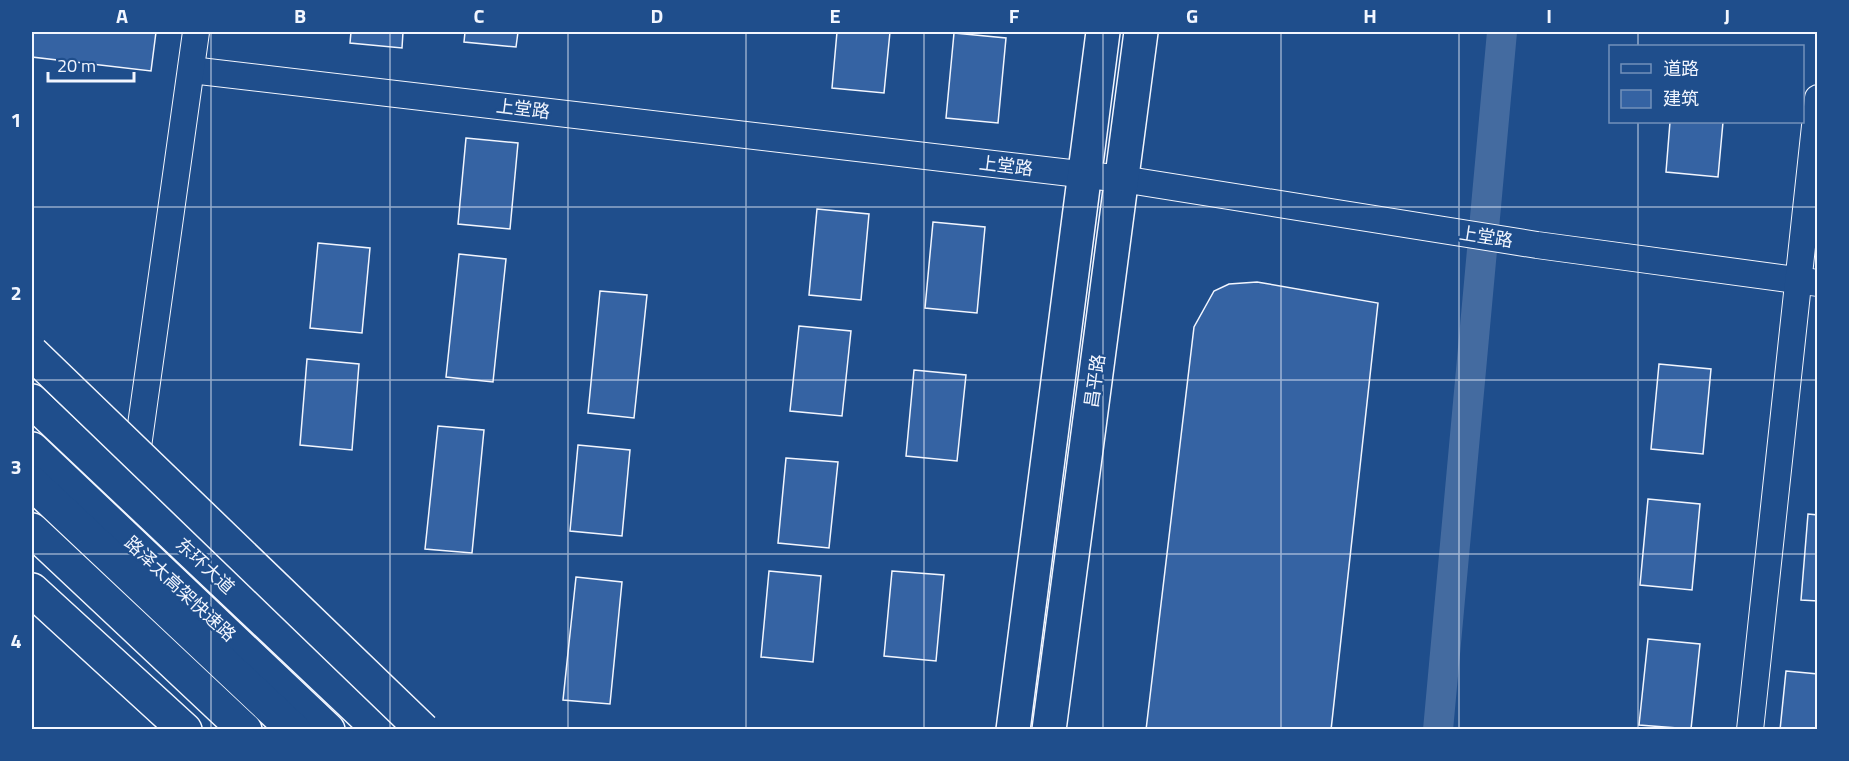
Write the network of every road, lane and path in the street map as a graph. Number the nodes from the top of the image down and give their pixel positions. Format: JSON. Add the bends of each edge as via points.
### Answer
{"nodes":[{"id":1,"x":196,"y":32,"type":"edge"},
{"id":2,"x":1103,"y":32,"type":"edge"},
{"id":3,"x":1141,"y":32,"type":"edge"},
{"id":4,"x":191,"y":70,"type":"junction"},
{"id":5,"x":1818,"y":98,"type":"edge"},
{"id":6,"x":1085,"y":175,"type":"junction"},
{"id":7,"x":1122,"y":179,"type":"junction"},
{"id":8,"x":1808,"y":282,"type":"edge"},
{"id":9,"x":32,"y":353,"type":"edge"},
{"id":10,"x":32,"y":401,"type":"edge"},
{"id":11,"x":32,"y":449,"type":"edge"},
{"id":12,"x":32,"y":483,"type":"edge"},
{"id":13,"x":131,"y":496,"type":"junction"},
{"id":14,"x":32,"y":530,"type":"edge"},
{"id":15,"x":32,"y":590,"type":"edge"},
{"id":16,"x":185,"y":729,"type":"edge"},
{"id":17,"x":245,"y":729,"type":"edge"},
{"id":18,"x":294,"y":729,"type":"edge"},
{"id":19,"x":328,"y":729,"type":"edge"},
{"id":20,"x":380,"y":729,"type":"edge"},
{"id":21,"x":423,"y":729,"type":"edge"},
{"id":22,"x":1013,"y":729,"type":"edge"},
{"id":23,"x":1049,"y":729,"type":"edge"},
{"id":24,"x":1750,"y":729,"type":"edge"}],
"edges":[{"from":1,"to":4,"type":"street"},
{"from":2,"to":6,"type":"main road","name":"昌平路"},
{"from":3,"to":7,"type":"main road","name":"昌平路"},
{"from":4,"to":6,"type":"street","name":"上堂路"},
{"from":4,"to":13,"type":"street"},
{"from":5,"to":8,"type":"street"},
{"from":6,"to":7,"type":"street","name":"上堂路"},
{"from":6,"to":22,"type":"main road","name":"昌平路"},
{"from":7,"to":8,"type":"street","name":"上堂路","via":[[1422,228]]},
{"from":7,"to":23,"type":"main road","name":"昌平路"},
{"from":8,"to":24,"type":"street"},
{"from":9,"to":21,"type":"main road","bridge":true},
{"from":10,"to":13,"type":"main road","name":"东环大道"},
{"from":11,"to":19,"type":"main road","name":"路泽太高架快速路"},
{"from":12,"to":18,"type":"main road","name":"路泽太高架快速路"},
{"from":13,"to":20,"type":"main road","name":"东环大道"},
{"from":14,"to":17,"type":"main road"},
{"from":15,"to":16,"type":"main road"}]}
